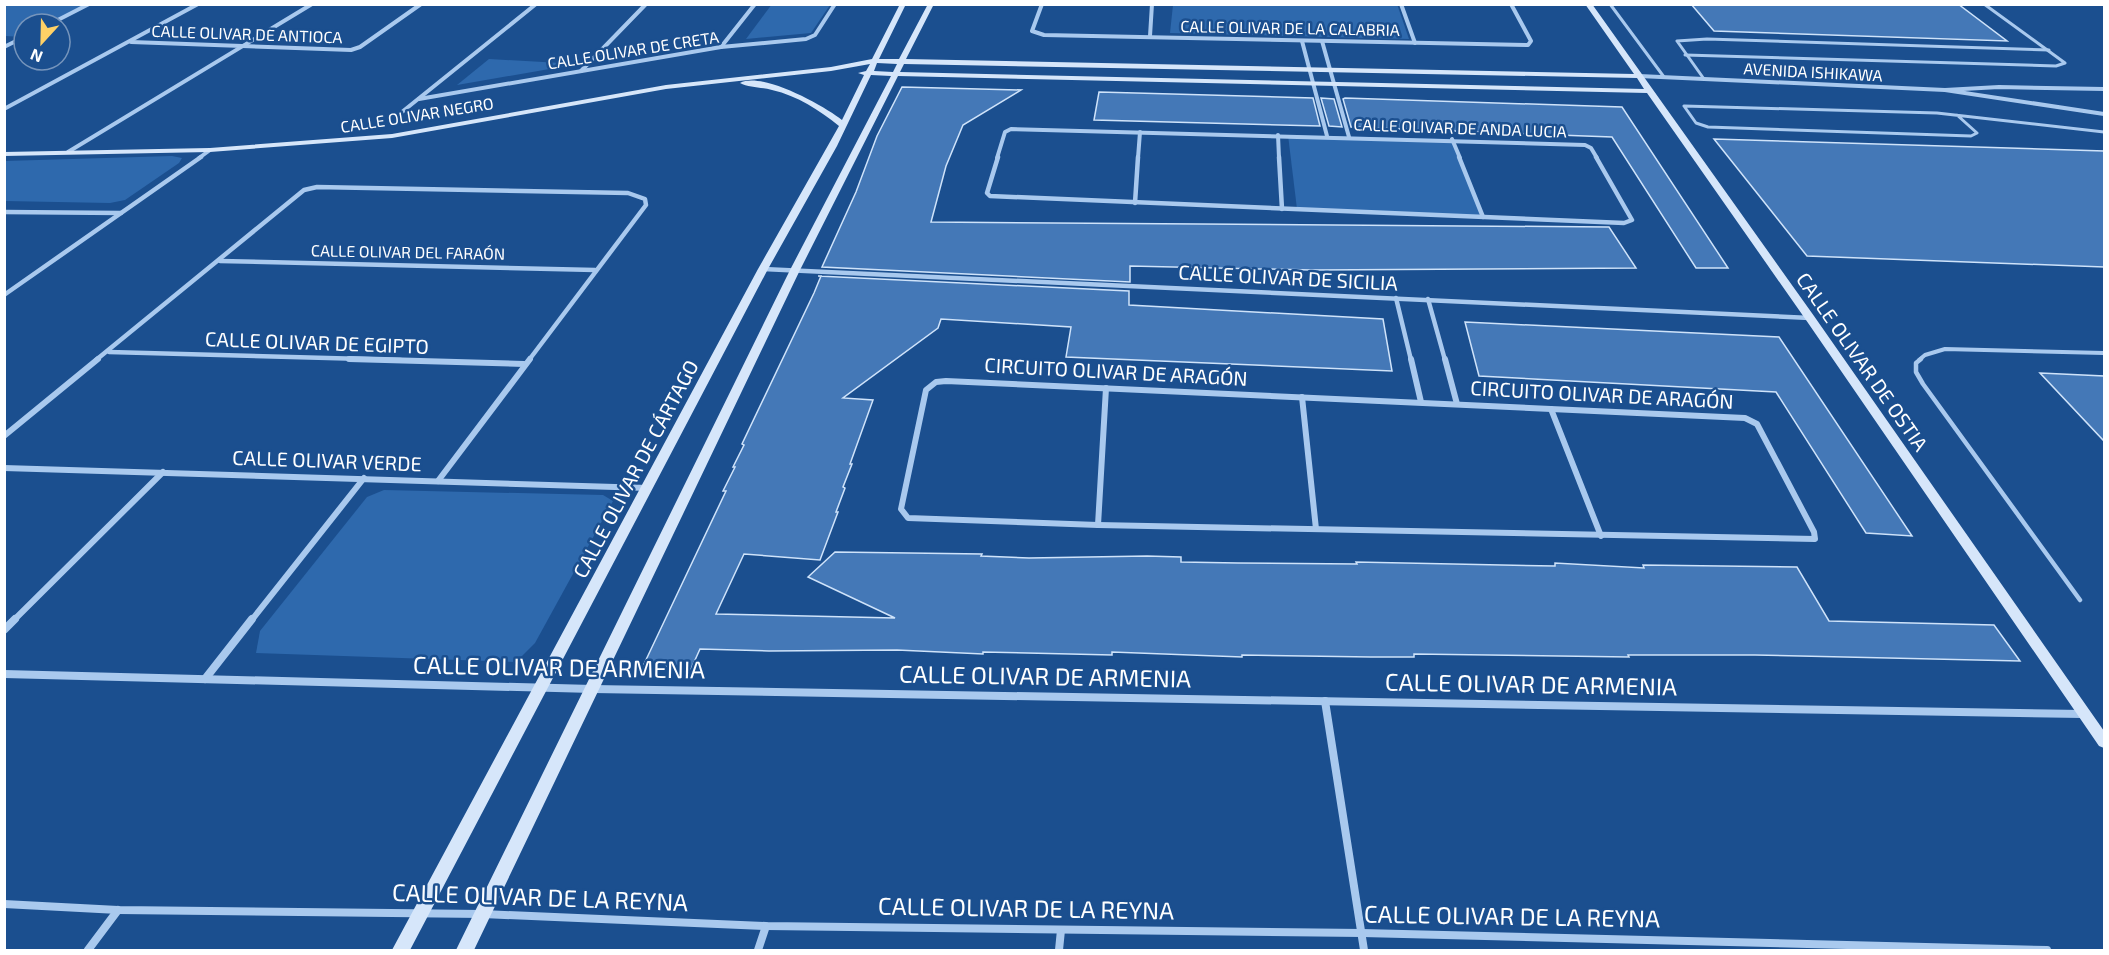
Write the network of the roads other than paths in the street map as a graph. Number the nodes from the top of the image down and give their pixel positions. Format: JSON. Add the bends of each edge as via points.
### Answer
{"nodes":[{"id":1,"x":89,"y":4,"type":"edge"},
{"id":2,"x":198,"y":4,"type":"edge"},
{"id":3,"x":312,"y":4,"type":"edge"},
{"id":4,"x":421,"y":4,"type":"edge"},
{"id":5,"x":536,"y":4,"type":"edge"},
{"id":6,"x":646,"y":4,"type":"edge"},
{"id":7,"x":755,"y":4,"type":"edge"},
{"id":8,"x":836,"y":4,"type":"edge"},
{"id":9,"x":903,"y":4,"type":"edge"},
{"id":10,"x":932,"y":4,"type":"edge"},
{"id":11,"x":1042,"y":4,"type":"edge"},
{"id":12,"x":1152,"y":4,"type":"edge"},
{"id":13,"x":1401,"y":4,"type":"edge"},
{"id":14,"x":1511,"y":4,"type":"edge"},
{"id":15,"x":1587,"y":4,"type":"edge"},
{"id":16,"x":1610,"y":4,"type":"edge"},
{"id":17,"x":1984,"y":4,"type":"edge"},
{"id":18,"x":72,"y":13,"type":"edge"},
{"id":19,"x":1150,"y":36,"type":"junction"},
{"id":20,"x":1302,"y":41,"type":"junction"},
{"id":21,"x":1322,"y":41,"type":"junction"},
{"id":22,"x":131,"y":42,"type":"junction"},
{"id":23,"x":1415,"y":43,"type":"junction"},
{"id":24,"x":243,"y":46,"type":"junction"},
{"id":25,"x":721,"y":47,"type":"junction"},
{"id":26,"x":2049,"y":50,"type":"junction"},
{"id":27,"x":1685,"y":55,"type":"junction"},
{"id":28,"x":875,"y":61,"type":"junction"},
{"id":29,"x":903,"y":61,"type":"junction"},
{"id":30,"x":1310,"y":68,"type":"junction"},
{"id":31,"x":831,"y":69,"type":"junction"},
{"id":32,"x":1331,"y":69,"type":"junction"},
{"id":33,"x":580,"y":71,"type":"junction"},
{"id":34,"x":868,"y":74,"type":"junction"},
{"id":35,"x":898,"y":74,"type":"junction"},
{"id":36,"x":1639,"y":76,"type":"junction"},
{"id":37,"x":1664,"y":77,"type":"junction"},
{"id":38,"x":1704,"y":79,"type":"junction"},
{"id":39,"x":718,"y":80,"type":"junction"},
{"id":40,"x":1313,"y":84,"type":"junction"},
{"id":41,"x":1336,"y":84,"type":"junction"},
{"id":42,"x":2104,"y":89,"type":"edge"},
{"id":43,"x":1945,"y":90,"type":"junction"},
{"id":44,"x":1650,"y":91,"type":"junction"},
{"id":45,"x":419,"y":99,"type":"junction"},
{"id":46,"x":4,"y":110,"type":"edge"},
{"id":47,"x":2104,"y":114,"type":"edge"},
{"id":48,"x":1958,"y":115,"type":"junction"},
{"id":49,"x":397,"y":116,"type":"dead end"},
{"id":50,"x":842,"y":124,"type":"junction"},
{"id":51,"x":1140,"y":132,"type":"junction"},
{"id":52,"x":2104,"y":132,"type":"edge"},
{"id":53,"x":1278,"y":135,"type":"junction"},
{"id":54,"x":1327,"y":136,"type":"junction"},
{"id":55,"x":1349,"y":137,"type":"junction"},
{"id":56,"x":1452,"y":139,"type":"junction"},
{"id":57,"x":210,"y":150,"type":"junction"},
{"id":58,"x":68,"y":152,"type":"junction"},
{"id":59,"x":4,"y":154,"type":"edge"},
{"id":60,"x":1135,"y":203,"type":"junction"},
{"id":61,"x":1282,"y":209,"type":"junction"},
{"id":62,"x":4,"y":212,"type":"edge"},
{"id":63,"x":122,"y":213,"type":"junction"},
{"id":64,"x":1483,"y":217,"type":"junction"},
{"id":65,"x":220,"y":261,"type":"junction"},
{"id":66,"x":763,"y":269,"type":"junction"},
{"id":67,"x":595,"y":270,"type":"junction"},
{"id":68,"x":795,"y":270,"type":"junction"},
{"id":69,"x":4,"y":295,"type":"edge"},
{"id":70,"x":1396,"y":298,"type":"junction"},
{"id":71,"x":1428,"y":299,"type":"junction"},
{"id":72,"x":1810,"y":318,"type":"junction"},
{"id":73,"x":109,"y":352,"type":"junction"},
{"id":74,"x":2104,"y":353,"type":"edge"},
{"id":75,"x":524,"y":364,"type":"junction"},
{"id":76,"x":1106,"y":388,"type":"junction"},
{"id":77,"x":1302,"y":397,"type":"junction"},
{"id":78,"x":1421,"y":402,"type":"junction"},
{"id":79,"x":1457,"y":404,"type":"junction"},
{"id":80,"x":1551,"y":409,"type":"junction"},
{"id":81,"x":4,"y":436,"type":"edge"},
{"id":82,"x":4,"y":468,"type":"edge"},
{"id":83,"x":163,"y":472,"type":"junction"},
{"id":84,"x":364,"y":478,"type":"junction"},
{"id":85,"x":438,"y":481,"type":"junction"},
{"id":86,"x":648,"y":488,"type":"junction"},
{"id":87,"x":1098,"y":525,"type":"junction"},
{"id":88,"x":1316,"y":529,"type":"junction"},
{"id":89,"x":1601,"y":536,"type":"junction"},
{"id":90,"x":2080,"y":600,"type":"dead end"},
{"id":91,"x":4,"y":630,"type":"edge"},
{"id":92,"x":4,"y":674,"type":"edge"},
{"id":93,"x":205,"y":679,"type":"junction"},
{"id":94,"x":543,"y":688,"type":"junction"},
{"id":95,"x":593,"y":689,"type":"junction"},
{"id":96,"x":1325,"y":701,"type":"junction"},
{"id":97,"x":2085,"y":714,"type":"junction"},
{"id":98,"x":2104,"y":742,"type":"edge"},
{"id":99,"x":4,"y":904,"type":"edge"},
{"id":100,"x":118,"y":910,"type":"junction"},
{"id":101,"x":422,"y":913,"type":"junction"},
{"id":102,"x":483,"y":914,"type":"junction"},
{"id":103,"x":766,"y":926,"type":"junction"},
{"id":104,"x":1061,"y":930,"type":"junction"},
{"id":105,"x":1362,"y":933,"type":"junction"},
{"id":106,"x":87,"y":951,"type":"edge"},
{"id":107,"x":401,"y":951,"type":"edge"},
{"id":108,"x":465,"y":951,"type":"edge"},
{"id":109,"x":758,"y":951,"type":"edge"},
{"id":110,"x":1059,"y":951,"type":"edge"},
{"id":111,"x":1364,"y":951,"type":"edge"},
{"id":112,"x":2047,"y":951,"type":"edge"}],
"edges":[{"from":1,"to":18,"type":"street"},
{"from":2,"to":22,"type":"street"},
{"from":3,"to":24,"type":"street"},
{"from":4,"to":24,"type":"street","name":"CALLE OLIVAR DE ANTIOCA","via":[[357,48]]},
{"from":5,"to":45,"type":"street"},
{"from":6,"to":33,"type":"street"},
{"from":7,"to":25,"type":"street"},
{"from":8,"to":25,"type":"street","name":"CALLE OLIVAR DE CRETA","via":[[811,37]]},
{"from":9,"to":28,"type":"street","name":"CALLE OLIVAR DE CÁRTAGO"},
{"from":10,"to":29,"type":"street"},
{"from":11,"to":19,"type":"street","name":"CALLE OLIVAR DE LA CALABRIA","via":[[1032,31],[1036,33]]},
{"from":12,"to":19,"type":"street"},
{"from":13,"to":23,"type":"street"},
{"from":14,"to":23,"type":"street","name":"CALLE OLIVAR DE LA CALABRIA","via":[[1531,41],[1528,45]]},
{"from":15,"to":36,"type":"street","name":"CALLE OLIVAR DE OSTIA"},
{"from":16,"to":37,"type":"lane"},
{"from":17,"to":26,"type":"lane"},
{"from":19,"to":20,"type":"street","name":"CALLE OLIVAR DE LA CALABRIA"},
{"from":20,"to":21,"type":"street","name":"CALLE OLIVAR DE LA CALABRIA"},
{"from":20,"to":30,"type":"street"},
{"from":21,"to":23,"type":"street","name":"CALLE OLIVAR DE LA CALABRIA"},
{"from":21,"to":32,"type":"street"},
{"from":22,"to":24,"type":"street","name":"CALLE OLIVAR DE ANTIOCA"},
{"from":22,"to":46,"type":"street"},
{"from":24,"to":58,"type":"street"},
{"from":25,"to":33,"type":"street","name":"CALLE OLIVAR DE CRETA"},
{"from":26,"to":27,"type":"lane","via":[[1677,41]]},
{"from":26,"to":27,"type":"lane","via":[[2065,63],[2056,66]]},
{"from":27,"to":38,"type":"lane"},
{"from":28,"to":29,"type":"street","name":"CALLE OLIVAR NEGRO"},
{"from":28,"to":31,"type":"street","name":"CALLE OLIVAR NEGRO"},
{"from":28,"to":34,"type":"street","name":"CALLE OLIVAR DE CÁRTAGO"},
{"from":29,"to":30,"type":"street","name":"CALLE OLIVAR NEGRO"},
{"from":29,"to":35,"type":"street"},
{"from":30,"to":32,"type":"street","name":"CALLE OLIVAR NEGRO"},
{"from":30,"to":40,"type":"street"},
{"from":31,"to":34,"type":"street","name":"CALLE OLIVAR NEGRO"},
{"from":31,"to":39,"type":"street","name":"CALLE OLIVAR NEGRO"},
{"from":32,"to":36,"type":"street","name":"CALLE OLIVAR NEGRO"},
{"from":32,"to":41,"type":"street"},
{"from":33,"to":45,"type":"street","name":"CALLE OLIVAR DE CRETA"},
{"from":34,"to":35,"type":"street","name":"CALLE OLIVAR NEGRO"},
{"from":34,"to":50,"type":"street","name":"CALLE OLIVAR DE CÁRTAGO"},
{"from":35,"to":40,"type":"street","name":"CALLE OLIVAR NEGRO"},
{"from":35,"to":68,"type":"street"},
{"from":36,"to":37,"type":"street","name":"AVENIDA ISHIKAWA"},
{"from":36,"to":44,"type":"street","name":"CALLE OLIVAR DE OSTIA"},
{"from":37,"to":38,"type":"street","name":"AVENIDA ISHIKAWA"},
{"from":38,"to":43,"type":"street","name":"AVENIDA ISHIKAWA"},
{"from":39,"to":50,"type":"street","via":[[781,89],[824,109]]},
{"from":39,"to":57,"type":"street","name":"CALLE OLIVAR NEGRO","via":[[392,136]]},
{"from":40,"to":41,"type":"street","name":"CALLE OLIVAR NEGRO"},
{"from":40,"to":54,"type":"street"},
{"from":41,"to":44,"type":"street","name":"CALLE OLIVAR NEGRO"},
{"from":41,"to":55,"type":"street"},
{"from":42,"to":43,"type":"street","name":"AVENIDA ISHIKAWA"},
{"from":43,"to":47,"type":"street","name":"AVENIDA ISHIKAWA"},
{"from":44,"to":72,"type":"street","name":"CALLE OLIVAR DE OSTIA"},
{"from":45,"to":49,"type":"street"},
{"from":48,"to":48,"type":"lane","via":[[1977,133],[1971,136],[1704,126],[1696,123],[1684,106]]},
{"from":48,"to":52,"type":"lane"},
{"from":50,"to":66,"type":"street","name":"CALLE OLIVAR DE CÁRTAGO"},
{"from":51,"to":53,"type":"street","name":"CALLE OLIVAR DE ANDA LUCIA"},
{"from":51,"to":60,"type":"street"},
{"from":51,"to":60,"type":"street","name":"CALLE OLIVAR DE ANDA LUCIA","via":[[1008,130],[987,193],[996,197]]},
{"from":53,"to":54,"type":"street","name":"CALLE OLIVAR DE ANDA LUCIA"},
{"from":53,"to":61,"type":"street"},
{"from":54,"to":55,"type":"street","name":"CALLE OLIVAR DE ANDA LUCIA"},
{"from":55,"to":56,"type":"street","name":"CALLE OLIVAR DE ANDA LUCIA"},
{"from":56,"to":64,"type":"street"},
{"from":56,"to":64,"type":"street","name":"CALLE OLIVAR DE ANDA LUCIA","via":[[1588,146],[1632,220],[1624,223]]},
{"from":57,"to":58,"type":"street","name":"CALLE OLIVAR NEGRO"},
{"from":57,"to":63,"type":"street"},
{"from":58,"to":59,"type":"street","name":"CALLE OLIVAR NEGRO"},
{"from":60,"to":61,"type":"street","name":"CALLE OLIVAR DE ANDA LUCIA"},
{"from":61,"to":64,"type":"street","name":"CALLE OLIVAR DE ANDA LUCIA"},
{"from":62,"to":63,"type":"street"},
{"from":63,"to":69,"type":"street"},
{"from":65,"to":67,"type":"street","name":"CALLE OLIVAR DEL FARAÓN"},
{"from":65,"to":67,"type":"street","via":[[299,193],[310,188],[639,195],[646,205]]},
{"from":65,"to":73,"type":"street"},
{"from":66,"to":68,"type":"street","name":"CALLE OLIVAR DE SICILIA"},
{"from":66,"to":86,"type":"street","name":"CALLE OLIVAR DE CÁRTAGO"},
{"from":67,"to":75,"type":"street"},
{"from":68,"to":70,"type":"street","name":"CALLE OLIVAR DE SICILIA"},
{"from":68,"to":95,"type":"street"},
{"from":70,"to":71,"type":"street","name":"CALLE OLIVAR DE SICILIA"},
{"from":70,"to":78,"type":"street"},
{"from":71,"to":72,"type":"street","name":"CALLE OLIVAR DE SICILIA"},
{"from":71,"to":79,"type":"street","name":"CIRCUITO OLIVAR DE ARAGÓN"},
{"from":72,"to":97,"type":"street","name":"CALLE OLIVAR DE OSTIA"},
{"from":73,"to":75,"type":"street","name":"CALLE OLIVAR DE EGIPTO"},
{"from":73,"to":81,"type":"street"},
{"from":74,"to":90,"type":"lane","via":[[1945,349],[1925,354],[1916,363],[1923,384]]},
{"from":75,"to":85,"type":"street"},
{"from":76,"to":77,"type":"street","name":"CIRCUITO OLIVAR DE ARAGÓN"},
{"from":76,"to":87,"type":"street"},
{"from":76,"to":87,"type":"street","name":"CIRCUITO OLIVAR DE ARAGÓN","via":[[946,381],[930,385],[901,508],[908,518],[919,520]]},
{"from":77,"to":78,"type":"street","name":"CIRCUITO OLIVAR DE ARAGÓN"},
{"from":77,"to":88,"type":"street"},
{"from":78,"to":79,"type":"street","name":"CIRCUITO OLIVAR DE ARAGÓN"},
{"from":79,"to":80,"type":"street","name":"CIRCUITO OLIVAR DE ARAGÓN"},
{"from":80,"to":89,"type":"street"},
{"from":80,"to":89,"type":"street","name":"CIRCUITO OLIVAR DE ARAGÓN","via":[[1752,420],[1815,536],[1812,540]]},
{"from":82,"to":83,"type":"street","name":"CALLE OLIVAR VERDE"},
{"from":83,"to":84,"type":"street","name":"CALLE OLIVAR VERDE"},
{"from":83,"to":91,"type":"street"},
{"from":84,"to":85,"type":"street","name":"CALLE OLIVAR VERDE"},
{"from":84,"to":93,"type":"street"},
{"from":85,"to":86,"type":"street","name":"CALLE OLIVAR VERDE"},
{"from":86,"to":94,"type":"street","name":"CALLE OLIVAR DE CÁRTAGO"},
{"from":87,"to":88,"type":"street","name":"CIRCUITO OLIVAR DE ARAGÓN"},
{"from":88,"to":89,"type":"street","name":"CIRCUITO OLIVAR DE ARAGÓN"},
{"from":92,"to":93,"type":"street","name":"CALLE OLIVAR DE ARMENIA"},
{"from":93,"to":94,"type":"street","name":"CALLE OLIVAR DE ARMENIA"},
{"from":94,"to":95,"type":"street","name":"CALLE OLIVAR DE ARMENIA"},
{"from":94,"to":101,"type":"street","name":"CALLE OLIVAR DE CÁRTAGO"},
{"from":95,"to":96,"type":"street","name":"CALLE OLIVAR DE ARMENIA"},
{"from":95,"to":102,"type":"street"},
{"from":96,"to":97,"type":"street","name":"CALLE OLIVAR DE ARMENIA"},
{"from":96,"to":105,"type":"street"},
{"from":97,"to":98,"type":"street","name":"CALLE OLIVAR DE OSTIA"},
{"from":99,"to":100,"type":"street","name":"CALLE OLIVAR DE LA REYNA"},
{"from":100,"to":101,"type":"street","name":"CALLE OLIVAR DE LA REYNA"},
{"from":100,"to":106,"type":"street"},
{"from":101,"to":102,"type":"street","name":"CALLE OLIVAR DE LA REYNA"},
{"from":101,"to":107,"type":"street","name":"CALLE OLIVAR DE CÁRTAGO"},
{"from":102,"to":103,"type":"street","name":"CALLE OLIVAR DE LA REYNA"},
{"from":102,"to":108,"type":"street"},
{"from":103,"to":104,"type":"street","name":"CALLE OLIVAR DE LA REYNA"},
{"from":103,"to":109,"type":"street"},
{"from":104,"to":105,"type":"street","name":"CALLE OLIVAR DE LA REYNA"},
{"from":104,"to":110,"type":"street"},
{"from":105,"to":111,"type":"street"},
{"from":105,"to":112,"type":"street","name":"CALLE OLIVAR DE LA REYNA"}]}
